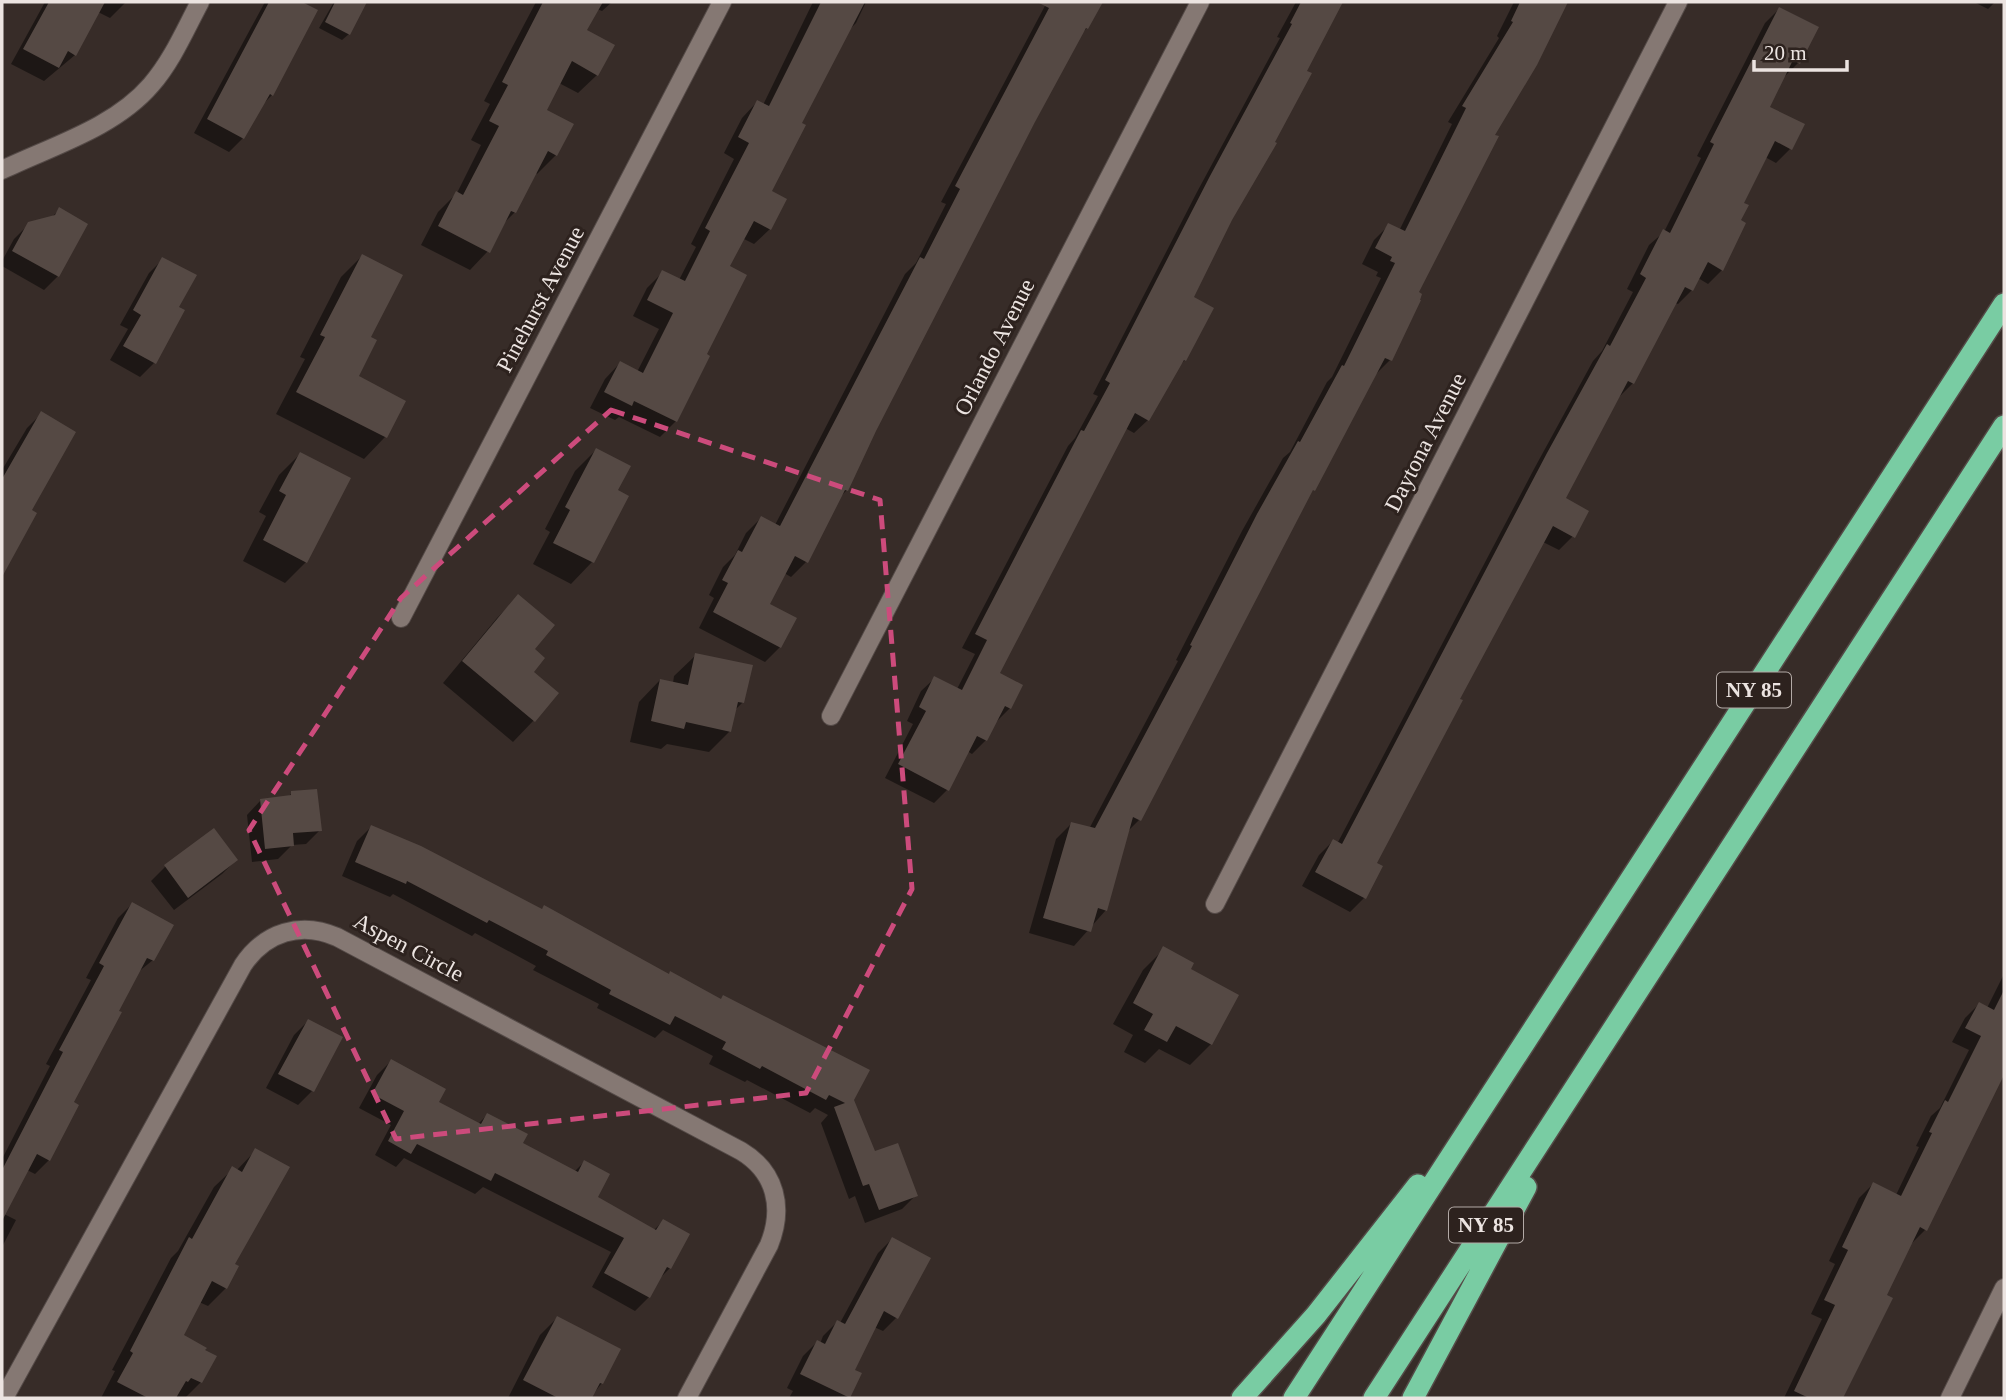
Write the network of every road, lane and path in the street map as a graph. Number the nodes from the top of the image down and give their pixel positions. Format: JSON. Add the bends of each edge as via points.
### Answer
{"nodes":[{"id":1,"x":200,"y":2,"type":"edge"},
{"id":2,"x":722,"y":2,"type":"edge"},
{"id":3,"x":1200,"y":2,"type":"edge"},
{"id":4,"x":1678,"y":2,"type":"edge"},
{"id":5,"x":2,"y":170,"type":"edge"},
{"id":6,"x":2004,"y":304,"type":"edge"},
{"id":7,"x":2004,"y":426,"type":"edge"},
{"id":8,"x":401,"y":618,"type":"dead end"},
{"id":9,"x":831,"y":716,"type":"dead end"},
{"id":10,"x":1215,"y":904,"type":"dead end"},
{"id":11,"x":1598,"y":1052,"type":"junction"},
{"id":12,"x":1504,"y":1076,"type":"junction"},
{"id":13,"x":2004,"y":1287,"type":"edge"},
{"id":14,"x":4,"y":1398,"type":"edge"},
{"id":15,"x":687,"y":1398,"type":"edge"},
{"id":16,"x":1242,"y":1398,"type":"edge"},
{"id":17,"x":1294,"y":1398,"type":"edge"},
{"id":18,"x":1374,"y":1398,"type":"edge"},
{"id":19,"x":1413,"y":1398,"type":"edge"},
{"id":20,"x":1950,"y":1398,"type":"edge"}],
"edges":[{"from":1,"to":5,"type":"street","via":[[169,60],[139,98],[119,113]]},
{"from":2,"to":8,"type":"street","name":"Pinehurst Avenue"},
{"from":3,"to":9,"type":"street","name":"Orlando Avenue"},
{"from":4,"to":10,"type":"street","name":"Daytona Avenue"},
{"from":6,"to":12,"type":"highway","number":"NY 85"},
{"from":7,"to":11,"type":"highway","number":"NY 85"},
{"from":11,"to":18,"type":"highway","number":"NY 85"},
{"from":11,"to":19,"type":"highway"},
{"from":12,"to":16,"type":"highway","via":[[1316,1315]]},
{"from":12,"to":17,"type":"highway","number":"NY 85"},
{"from":13,"to":20,"type":"street"},
{"from":14,"to":15,"type":"street","name":"Aspen Circle","via":[[243,965],[268,939],[303,929],[337,937],[741,1151],[762,1168],[777,1200],[776,1228]]}]}
